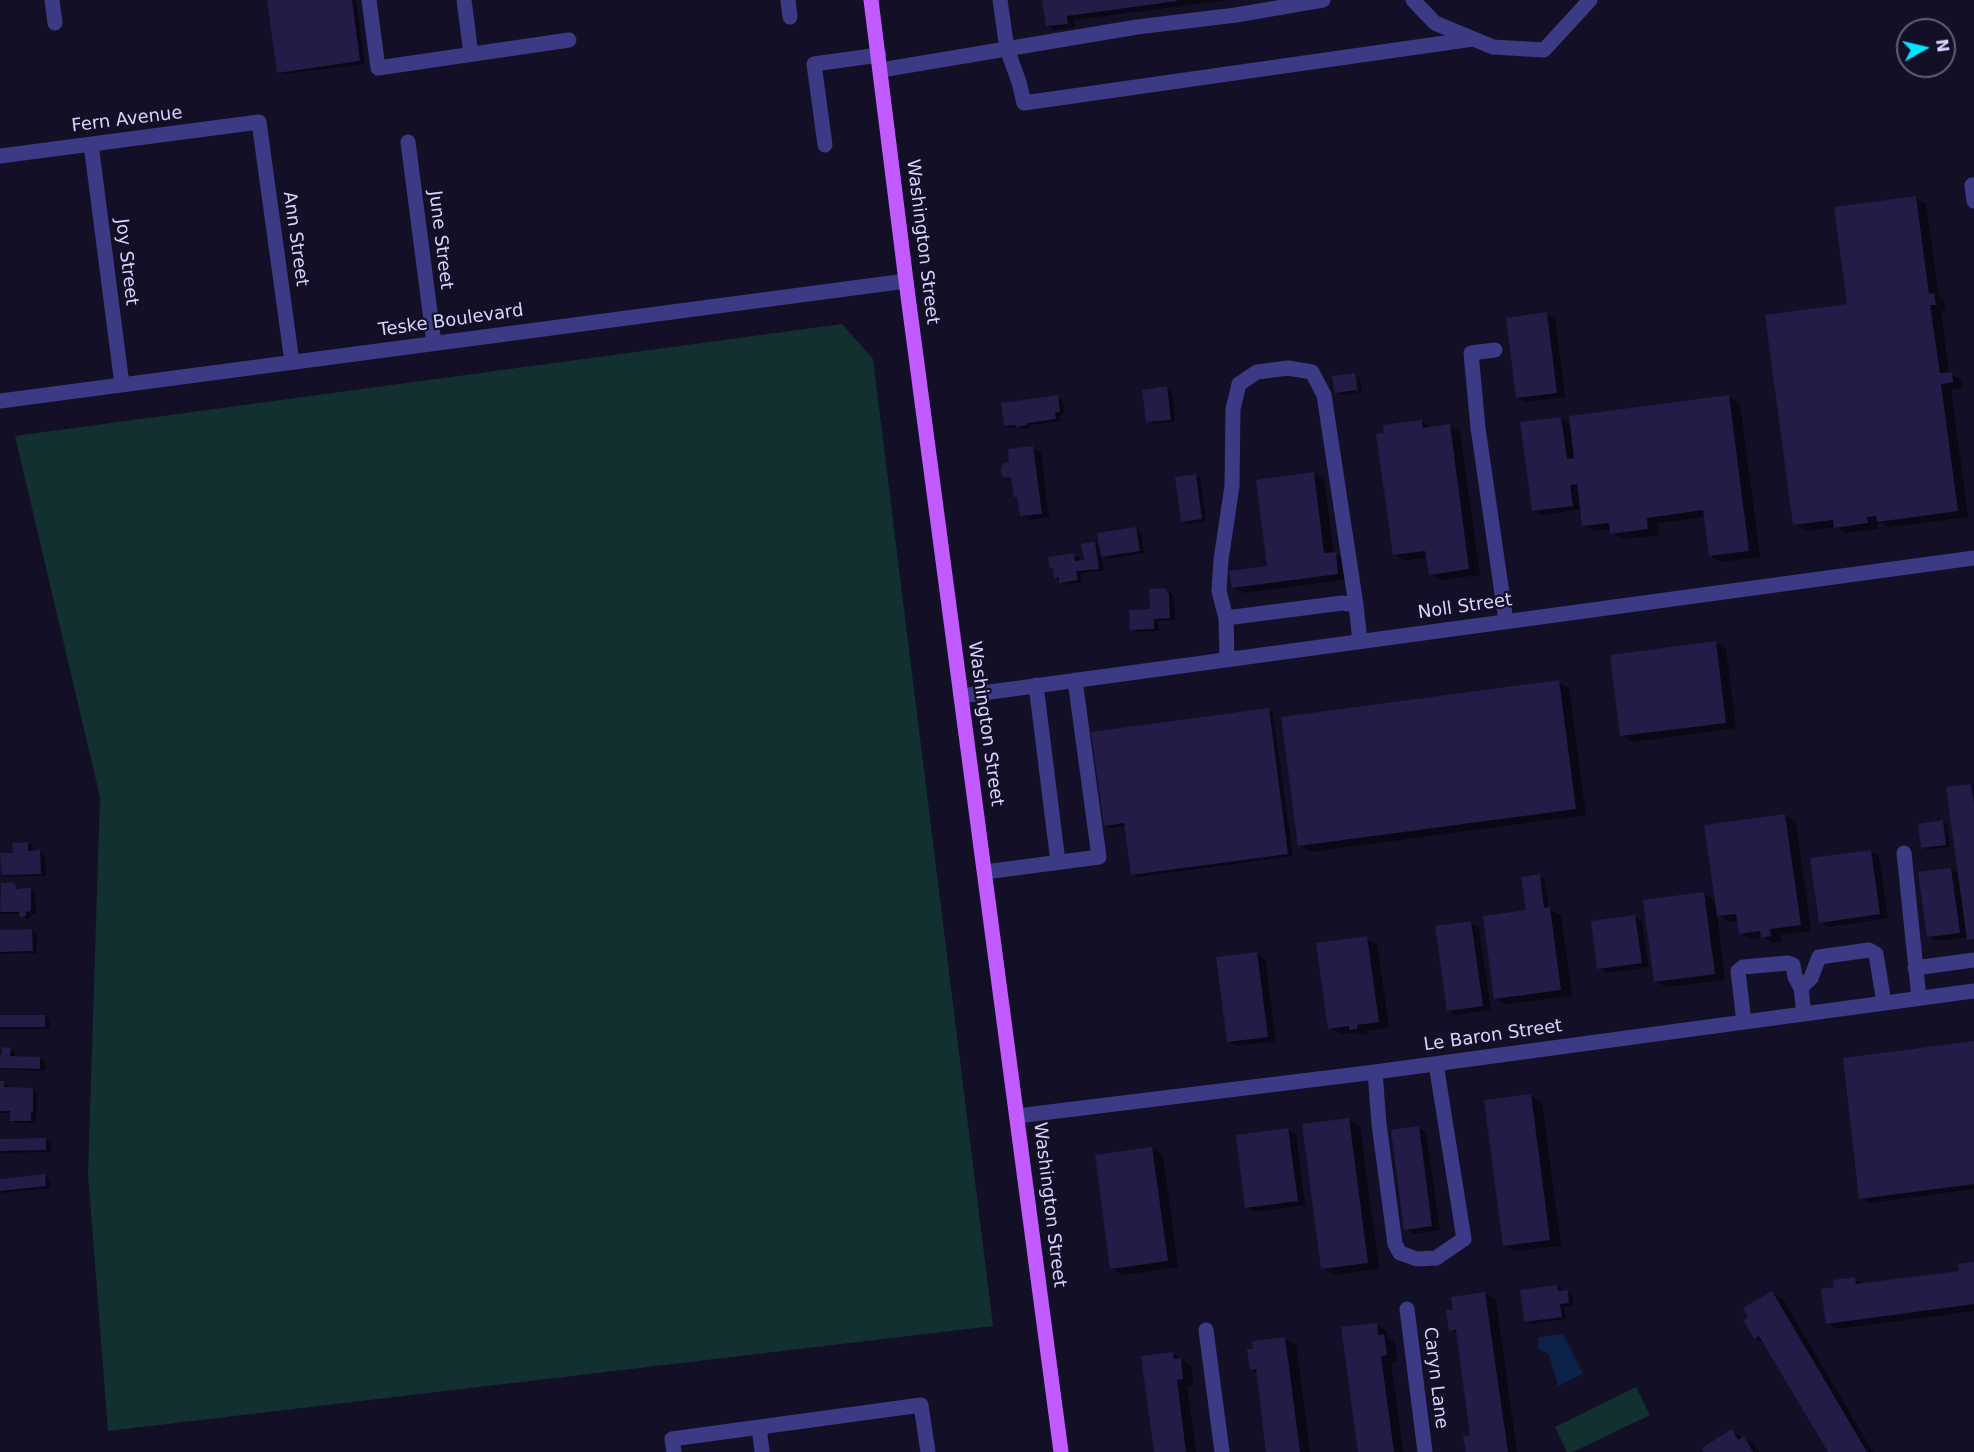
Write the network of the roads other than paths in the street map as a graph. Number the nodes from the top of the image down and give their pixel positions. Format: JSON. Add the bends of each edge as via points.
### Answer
{"nodes":[{"id":1,"x":52,"y":0,"type":"edge"},
{"id":2,"x":369,"y":0,"type":"edge"},
{"id":3,"x":464,"y":0,"type":"edge"},
{"id":4,"x":788,"y":0,"type":"edge"},
{"id":5,"x":871,"y":0,"type":"edge"},
{"id":6,"x":1000,"y":0,"type":"edge"},
{"id":7,"x":1323,"y":0,"type":"edge"},
{"id":8,"x":1413,"y":0,"type":"edge"},
{"id":9,"x":1590,"y":0,"type":"edge"},
{"id":10,"x":790,"y":17,"type":"dead end"},
{"id":11,"x":55,"y":23,"type":"dead end"},
{"id":12,"x":1473,"y":39,"type":"junction"},
{"id":13,"x":569,"y":40,"type":"dead end"},
{"id":14,"x":1007,"y":49,"type":"junction"},
{"id":15,"x":471,"y":54,"type":"junction"},
{"id":16,"x":880,"y":62,"type":"junction"},
{"id":17,"x":259,"y":122,"type":"joint"},
{"id":18,"x":408,"y":142,"type":"dead end"},
{"id":19,"x":92,"y":144,"type":"junction"},
{"id":20,"x":825,"y":145,"type":"dead end"},
{"id":21,"x":0,"y":156,"type":"edge"},
{"id":22,"x":1972,"y":185,"type":"dead end"},
{"id":23,"x":1974,"y":201,"type":"edge"},
{"id":24,"x":906,"y":281,"type":"junction"},
{"id":25,"x":434,"y":343,"type":"junction"},
{"id":26,"x":1495,"y":350,"type":"dead end"},
{"id":27,"x":292,"y":362,"type":"junction"},
{"id":28,"x":122,"y":385,"type":"junction"},
{"id":29,"x":0,"y":400,"type":"edge"},
{"id":30,"x":1974,"y":558,"type":"edge"},
{"id":31,"x":1356,"y":605,"type":"junction"},
{"id":32,"x":1226,"y":618,"type":"junction"},
{"id":33,"x":1506,"y":621,"type":"junction"},
{"id":34,"x":1360,"y":641,"type":"junction"},
{"id":35,"x":1227,"y":659,"type":"junction"},
{"id":36,"x":1075,"y":680,"type":"junction"},
{"id":37,"x":1036,"y":685,"type":"junction"},
{"id":38,"x":961,"y":696,"type":"junction"},
{"id":39,"x":1904,"y":853,"type":"dead end"},
{"id":40,"x":1058,"y":862,"type":"junction"},
{"id":41,"x":985,"y":872,"type":"junction"},
{"id":42,"x":1974,"y":960,"type":"edge"},
{"id":43,"x":1916,"y":968,"type":"junction"},
{"id":44,"x":1801,"y":988,"type":"junction"},
{"id":45,"x":1974,"y":991,"type":"edge"},
{"id":46,"x":1918,"y":998,"type":"junction"},
{"id":47,"x":1884,"y":1003,"type":"junction"},
{"id":48,"x":1804,"y":1014,"type":"junction"},
{"id":49,"x":1744,"y":1022,"type":"junction"},
{"id":50,"x":1436,"y":1064,"type":"junction"},
{"id":51,"x":1375,"y":1072,"type":"junction"},
{"id":52,"x":1017,"y":1116,"type":"junction"},
{"id":53,"x":1407,"y":1309,"type":"dead end"},
{"id":54,"x":1206,"y":1330,"type":"dead end"},
{"id":55,"x":759,"y":1427,"type":"junction"},
{"id":56,"x":674,"y":1452,"type":"edge"},
{"id":57,"x":762,"y":1452,"type":"edge"},
{"id":58,"x":928,"y":1452,"type":"edge"},
{"id":59,"x":1061,"y":1452,"type":"edge"},
{"id":60,"x":1222,"y":1452,"type":"edge"},
{"id":61,"x":1425,"y":1452,"type":"edge"}],
"edges":[{"from":1,"to":11,"type":"street"},
{"from":2,"to":15,"type":"street","via":[[378,68]]},
{"from":3,"to":15,"type":"street"},
{"from":4,"to":10,"type":"street"},
{"from":5,"to":16,"type":"main road","name":"Washington Street"},
{"from":6,"to":14,"type":"street"},
{"from":7,"to":14,"type":"street"},
{"from":8,"to":12,"type":"street","via":[[1435,23]]},
{"from":9,"to":12,"type":"street","via":[[1544,50],[1493,47]]},
{"from":12,"to":14,"type":"street","via":[[1024,103]]},
{"from":13,"to":15,"type":"street"},
{"from":14,"to":16,"type":"street"},
{"from":16,"to":20,"type":"street","via":[[814,64]]},
{"from":16,"to":24,"type":"main road","name":"Washington Street"},
{"from":17,"to":19,"type":"street","name":"Fern Avenue"},
{"from":17,"to":27,"type":"street","name":"Ann Street"},
{"from":18,"to":25,"type":"street","name":"June Street"},
{"from":19,"to":21,"type":"street","name":"Fern Avenue"},
{"from":19,"to":28,"type":"street","name":"Joy Street"},
{"from":22,"to":23,"type":"street"},
{"from":24,"to":25,"type":"street","name":"Teske Boulevard"},
{"from":24,"to":38,"type":"main road","name":"Washington Street"},
{"from":25,"to":27,"type":"street","name":"Teske Boulevard"},
{"from":26,"to":33,"type":"street","via":[[1471,353]]},
{"from":27,"to":28,"type":"street","name":"Teske Boulevard"},
{"from":28,"to":29,"type":"street","name":"Teske Boulevard"},
{"from":30,"to":33,"type":"street","name":"Noll Street"},
{"from":31,"to":32,"type":"street","via":[[1342,603]]},
{"from":31,"to":32,"type":"street","via":[[1324,395],[1312,372],[1288,368],[1257,372],[1239,384],[1233,409],[1232,486],[1219,591]]},
{"from":31,"to":34,"type":"street"},
{"from":32,"to":35,"type":"street"},
{"from":33,"to":34,"type":"street","name":"Noll Street"},
{"from":34,"to":35,"type":"street","name":"Noll Street"},
{"from":35,"to":36,"type":"street","name":"Noll Street"},
{"from":36,"to":37,"type":"street","name":"Noll Street"},
{"from":36,"to":40,"type":"street","via":[[1099,856]]},
{"from":37,"to":38,"type":"street","name":"Noll Street"},
{"from":37,"to":40,"type":"street"},
{"from":38,"to":41,"type":"main road","name":"Washington Street"},
{"from":39,"to":43,"type":"street"},
{"from":40,"to":41,"type":"street"},
{"from":41,"to":52,"type":"main road","name":"Washington Street"},
{"from":42,"to":43,"type":"street"},
{"from":43,"to":46,"type":"street"},
{"from":44,"to":47,"type":"street","via":[[1812,978],[1819,957],[1869,950],[1876,954]]},
{"from":44,"to":48,"type":"street"},
{"from":44,"to":49,"type":"street","via":[[1793,965],[1788,963],[1743,967],[1738,971]]},
{"from":45,"to":46,"type":"street","name":"Le Baron Street"},
{"from":46,"to":47,"type":"street","name":"Le Baron Street"},
{"from":47,"to":48,"type":"street","name":"Le Baron Street"},
{"from":48,"to":49,"type":"street","name":"Le Baron Street"},
{"from":49,"to":50,"type":"street","name":"Le Baron Street"},
{"from":50,"to":51,"type":"street","name":"Le Baron Street"},
{"from":50,"to":51,"type":"street","via":[[1464,1239],[1436,1258],[1417,1259],[1400,1253],[1395,1244]]},
{"from":51,"to":52,"type":"street","name":"Le Baron Street"},
{"from":52,"to":59,"type":"main road","name":"Washington Street"},
{"from":53,"to":61,"type":"street","name":"Caryn Lane"},
{"from":54,"to":60,"type":"street"},
{"from":55,"to":56,"type":"street","via":[[672,1439]]},
{"from":55,"to":57,"type":"street"},
{"from":55,"to":58,"type":"street","via":[[921,1405]]}]}
